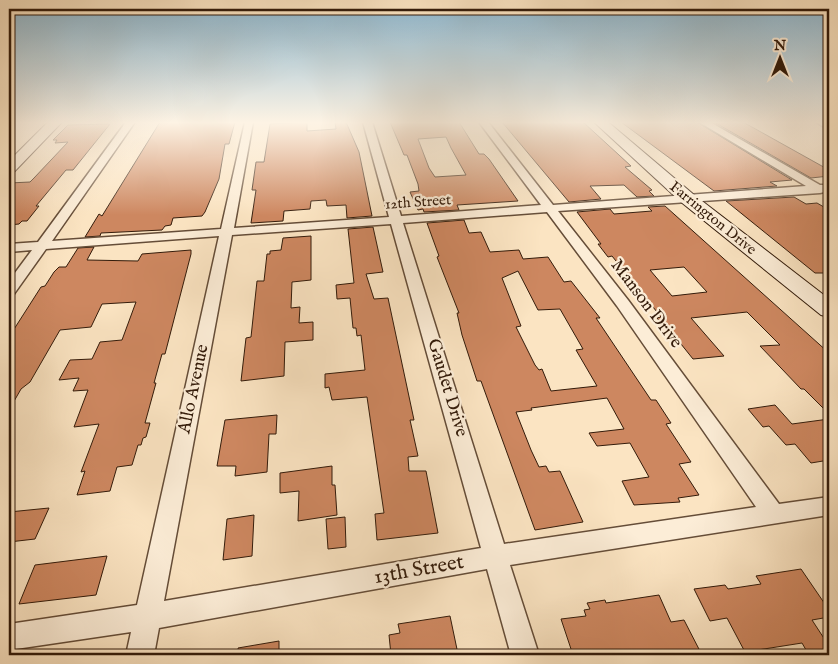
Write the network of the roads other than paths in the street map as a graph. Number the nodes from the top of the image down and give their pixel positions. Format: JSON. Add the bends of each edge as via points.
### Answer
{"nodes":[{"id":1,"x":25,"y":153,"type":"edge"},
{"id":2,"x":109,"y":153,"type":"edge"},
{"id":3,"x":243,"y":153,"type":"edge"},
{"id":4,"x":376,"y":153,"type":"edge"},
{"id":5,"x":505,"y":153,"type":"edge"},
{"id":6,"x":636,"y":153,"type":"edge"},
{"id":7,"x":759,"y":153,"type":"edge"},
{"id":8,"x":9,"y":169,"type":"edge"},
{"id":9,"x":826,"y":190,"type":"edge"},
{"id":10,"x":688,"y":198,"type":"junction"},
{"id":11,"x":547,"y":208,"type":"junction"},
{"id":12,"x":397,"y":220,"type":"junction"},
{"id":13,"x":226,"y":234,"type":"junction"},
{"id":14,"x":41,"y":246,"type":"junction"},
{"id":15,"x":9,"y":248,"type":"edge"},
{"id":16,"x":9,"y":291,"type":"edge"},
{"id":17,"x":829,"y":310,"type":"edge"},
{"id":18,"x":829,"y":506,"type":"edge"},
{"id":19,"x":773,"y":514,"type":"junction"},
{"id":20,"x":496,"y":556,"type":"junction"},
{"id":21,"x":147,"y":618,"type":"junction"},
{"id":22,"x":9,"y":637,"type":"edge"},
{"id":23,"x":140,"y":655,"type":"edge"},
{"id":24,"x":526,"y":655,"type":"edge"}],
"edges":[{"from":1,"to":8,"type":"street"},
{"from":2,"to":14,"type":"street"},
{"from":3,"to":13,"type":"street","name":"Allo Avenue"},
{"from":4,"to":12,"type":"street","name":"Gaudet Drive"},
{"from":5,"to":11,"type":"street","name":"Manson Drive"},
{"from":6,"to":10,"type":"street","name":"Farrington Drive"},
{"from":7,"to":9,"type":"street"},
{"from":9,"to":10,"type":"street","name":"12th Street"},
{"from":10,"to":11,"type":"street","name":"12th Street"},
{"from":10,"to":17,"type":"street","name":"Farrington Drive"},
{"from":11,"to":12,"type":"street","name":"12th Street"},
{"from":11,"to":19,"type":"street","name":"Manson Drive","via":[[623,304]]},
{"from":12,"to":13,"type":"street","name":"12th Street"},
{"from":12,"to":20,"type":"street","name":"Gaudet Drive"},
{"from":13,"to":14,"type":"street","name":"12th Street"},
{"from":13,"to":21,"type":"street","name":"Allo Avenue"},
{"from":14,"to":15,"type":"street","name":"12th Street"},
{"from":14,"to":16,"type":"street"},
{"from":18,"to":19,"type":"street","name":"13th Street"},
{"from":19,"to":20,"type":"street","name":"13th Street"},
{"from":20,"to":21,"type":"street","name":"13th Street"},
{"from":20,"to":24,"type":"street","name":"Gaudet Drive"},
{"from":21,"to":22,"type":"street","name":"13th Street"},
{"from":21,"to":23,"type":"street","name":"Allo Avenue"}]}
